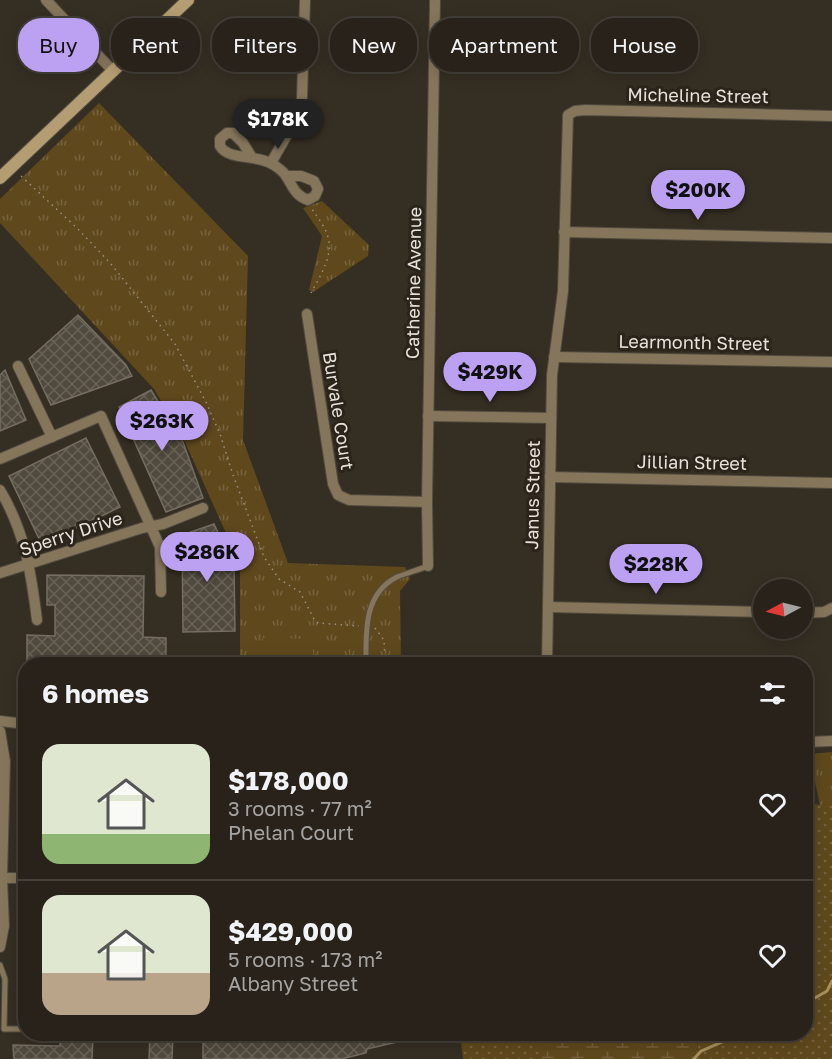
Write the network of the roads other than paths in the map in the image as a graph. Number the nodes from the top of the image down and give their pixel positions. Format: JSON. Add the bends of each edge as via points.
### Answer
{"nodes":[{"id":1,"x":46,"y":0,"type":"edge"},
{"id":2,"x":188,"y":0,"type":"edge"},
{"id":3,"x":305,"y":0,"type":"edge"},
{"id":4,"x":435,"y":0,"type":"edge"},
{"id":5,"x":169,"y":18,"type":"edge"},
{"id":6,"x":111,"y":70,"type":"edge"},
{"id":7,"x":111,"y":72,"type":"edge"},
{"id":8,"x":571,"y":112,"type":"joint"},
{"id":9,"x":830,"y":114,"type":"edge"},
{"id":10,"x":251,"y":156,"type":"dead end"},
{"id":11,"x":271,"y":163,"type":"junction"},
{"id":12,"x":286,"y":176,"type":"dead end"},
{"id":13,"x":0,"y":178,"type":"edge"},
{"id":14,"x":564,"y":232,"type":"junction"},
{"id":15,"x":832,"y":238,"type":"edge"},
{"id":16,"x":307,"y":314,"type":"dead end"},
{"id":17,"x":554,"y":357,"type":"junction"},
{"id":18,"x":832,"y":362,"type":"edge"},
{"id":19,"x":18,"y":366,"type":"dead end"},
{"id":20,"x":428,"y":416,"type":"junction"},
{"id":21,"x":551,"y":418,"type":"junction"},
{"id":22,"x":52,"y":437,"type":"junction"},
{"id":23,"x":0,"y":459,"type":"edge"},
{"id":24,"x":550,"y":477,"type":"junction"},
{"id":25,"x":832,"y":483,"type":"edge"},
{"id":26,"x":0,"y":490,"type":"edge"},
{"id":27,"x":427,"y":502,"type":"junction"},
{"id":28,"x":203,"y":508,"type":"dead end"},
{"id":29,"x":151,"y":526,"type":"junction"},
{"id":30,"x":29,"y":564,"type":"junction"},
{"id":31,"x":428,"y":566,"type":"joint"},
{"id":32,"x":0,"y":573,"type":"edge"},
{"id":33,"x":160,"y":592,"type":"dead end"},
{"id":34,"x":548,"y":607,"type":"junction"},
{"id":35,"x":832,"y":608,"type":"edge"},
{"id":36,"x":753,"y":612,"type":"edge"},
{"id":37,"x":813,"y":612,"type":"edge"},
{"id":38,"x":37,"y":620,"type":"dead end"},
{"id":39,"x":366,"y":657,"type":"edge"},
{"id":40,"x":547,"y":657,"type":"edge"},
{"id":41,"x":0,"y":722,"type":"edge"},
{"id":42,"x":18,"y":723,"type":"edge"},
{"id":43,"x":0,"y":731,"type":"edge"},
{"id":44,"x":832,"y":741,"type":"edge"},
{"id":45,"x":813,"y":742,"type":"edge"},
{"id":46,"x":2,"y":842,"type":"edge"},
{"id":47,"x":1,"y":878,"type":"edge"},
{"id":48,"x":18,"y":878,"type":"edge"},
{"id":49,"x":0,"y":947,"type":"edge"},
{"id":50,"x":0,"y":965,"type":"edge"},
{"id":51,"x":18,"y":1029,"type":"edge"}],
"edges":[{"from":1,"to":6,"type":"street"},
{"from":2,"to":5,"type":"street"},
{"from":3,"to":11,"type":"street","via":[[302,98],[296,119]]},
{"from":4,"to":20,"type":"street","name":"Catherine Avenue"},
{"from":7,"to":13,"type":"street"},
{"from":8,"to":9,"type":"street","name":"Micheline Street"},
{"from":8,"to":14,"type":"street","name":"Janus Street","via":[[567,120]]},
{"from":10,"to":11,"type":"street"},
{"from":11,"to":12,"type":"street"},
{"from":14,"to":15,"type":"street"},
{"from":14,"to":17,"type":"street","name":"Janus Street","via":[[563,291]]},
{"from":16,"to":27,"type":"street","name":"Burvale Court","via":[[333,484],[338,495],[348,500]]},
{"from":17,"to":18,"type":"street","name":"Learmonth Street"},
{"from":17,"to":21,"type":"street","name":"Janus Street"},
{"from":19,"to":22,"type":"street"},
{"from":20,"to":21,"type":"street"},
{"from":20,"to":27,"type":"street","name":"Catherine Avenue"},
{"from":21,"to":24,"type":"street","name":"Janus Street"},
{"from":22,"to":23,"type":"street","name":"Sperry Drive"},
{"from":22,"to":29,"type":"street","name":"Sperry Drive","via":[[101,416]]},
{"from":24,"to":25,"type":"street","name":"Jillian Street"},
{"from":24,"to":34,"type":"street","name":"Janus Street"},
{"from":26,"to":30,"type":"street","via":[[18,527]]},
{"from":27,"to":31,"type":"street","name":"Catherine Avenue"},
{"from":28,"to":29,"type":"street","name":"Sperry Drive"},
{"from":29,"to":30,"type":"street","name":"Sperry Drive"},
{"from":29,"to":33,"type":"street","name":"Sperry Drive","via":[[160,547]]},
{"from":30,"to":32,"type":"street","name":"Sperry Drive"},
{"from":30,"to":38,"type":"street"},
{"from":31,"to":39,"type":"lane","via":[[382,588],[371,605],[366,626]]},
{"from":34,"to":36,"type":"street"},
{"from":34,"to":40,"type":"street","name":"Janus Street"},
{"from":35,"to":37,"type":"street"},
{"from":41,"to":42,"type":"street"},
{"from":43,"to":46,"type":"street","via":[[5,761]]},
{"from":44,"to":45,"type":"street"},
{"from":46,"to":47,"type":"street"},
{"from":47,"to":48,"type":"street"},
{"from":47,"to":49,"type":"street","via":[[4,926]]},
{"from":50,"to":51,"type":"lane","via":[[5,979],[4,1029]]}]}
